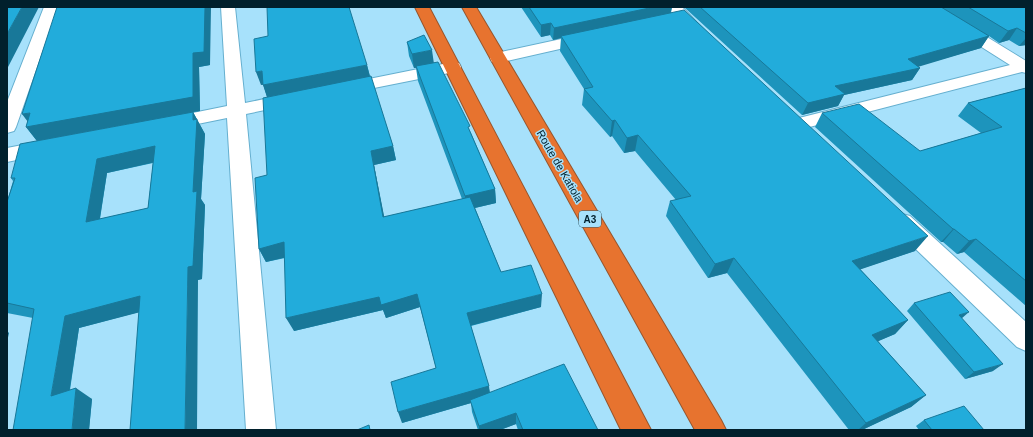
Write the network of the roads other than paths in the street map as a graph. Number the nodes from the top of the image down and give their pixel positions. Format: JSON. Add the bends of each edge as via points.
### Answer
{"nodes":[{"id":1,"x":51,"y":7,"type":"edge"},
{"id":2,"x":228,"y":7,"type":"edge"},
{"id":3,"x":422,"y":7,"type":"edge"},
{"id":4,"x":470,"y":7,"type":"edge"},
{"id":5,"x":928,"y":7,"type":"edge"},
{"id":6,"x":675,"y":16,"type":"edge"},
{"id":7,"x":606,"y":35,"type":"edge"},
{"id":8,"x":712,"y":45,"type":"edge"},
{"id":9,"x":498,"y":58,"type":"junction"},
{"id":10,"x":453,"y":67,"type":"junction"},
{"id":11,"x":1025,"y":67,"type":"edge"},
{"id":12,"x":236,"y":111,"type":"junction"},
{"id":13,"x":7,"y":127,"type":"edge"},
{"id":14,"x":152,"y":127,"type":"edge"},
{"id":15,"x":815,"y":140,"type":"edge"},
{"id":16,"x":68,"y":143,"type":"edge"},
{"id":17,"x":7,"y":155,"type":"edge"},
{"id":18,"x":889,"y":210,"type":"edge"},
{"id":19,"x":1026,"y":339,"type":"edge"},
{"id":20,"x":260,"y":430,"type":"edge"},
{"id":21,"x":636,"y":430,"type":"edge"},
{"id":22,"x":711,"y":430,"type":"edge"}],
"edges":[{"from":1,"to":13,"type":"street"},
{"from":2,"to":12,"type":"street"},
{"from":3,"to":10,"type":"highway"},
{"from":4,"to":9,"type":"highway","name":"Route de Katiola","number":"A3"},
{"from":5,"to":11,"type":"street"},
{"from":6,"to":8,"type":"street"},
{"from":7,"to":9,"type":"street"},
{"from":9,"to":22,"type":"highway","name":"Route de Katiola","number":"A3"},
{"from":10,"to":12,"type":"street"},
{"from":10,"to":21,"type":"highway"},
{"from":11,"to":15,"type":"street","via":[[792,119]]},
{"from":12,"to":14,"type":"street"},
{"from":12,"to":20,"type":"street"},
{"from":16,"to":17,"type":"street"},
{"from":18,"to":19,"type":"street"}]}
